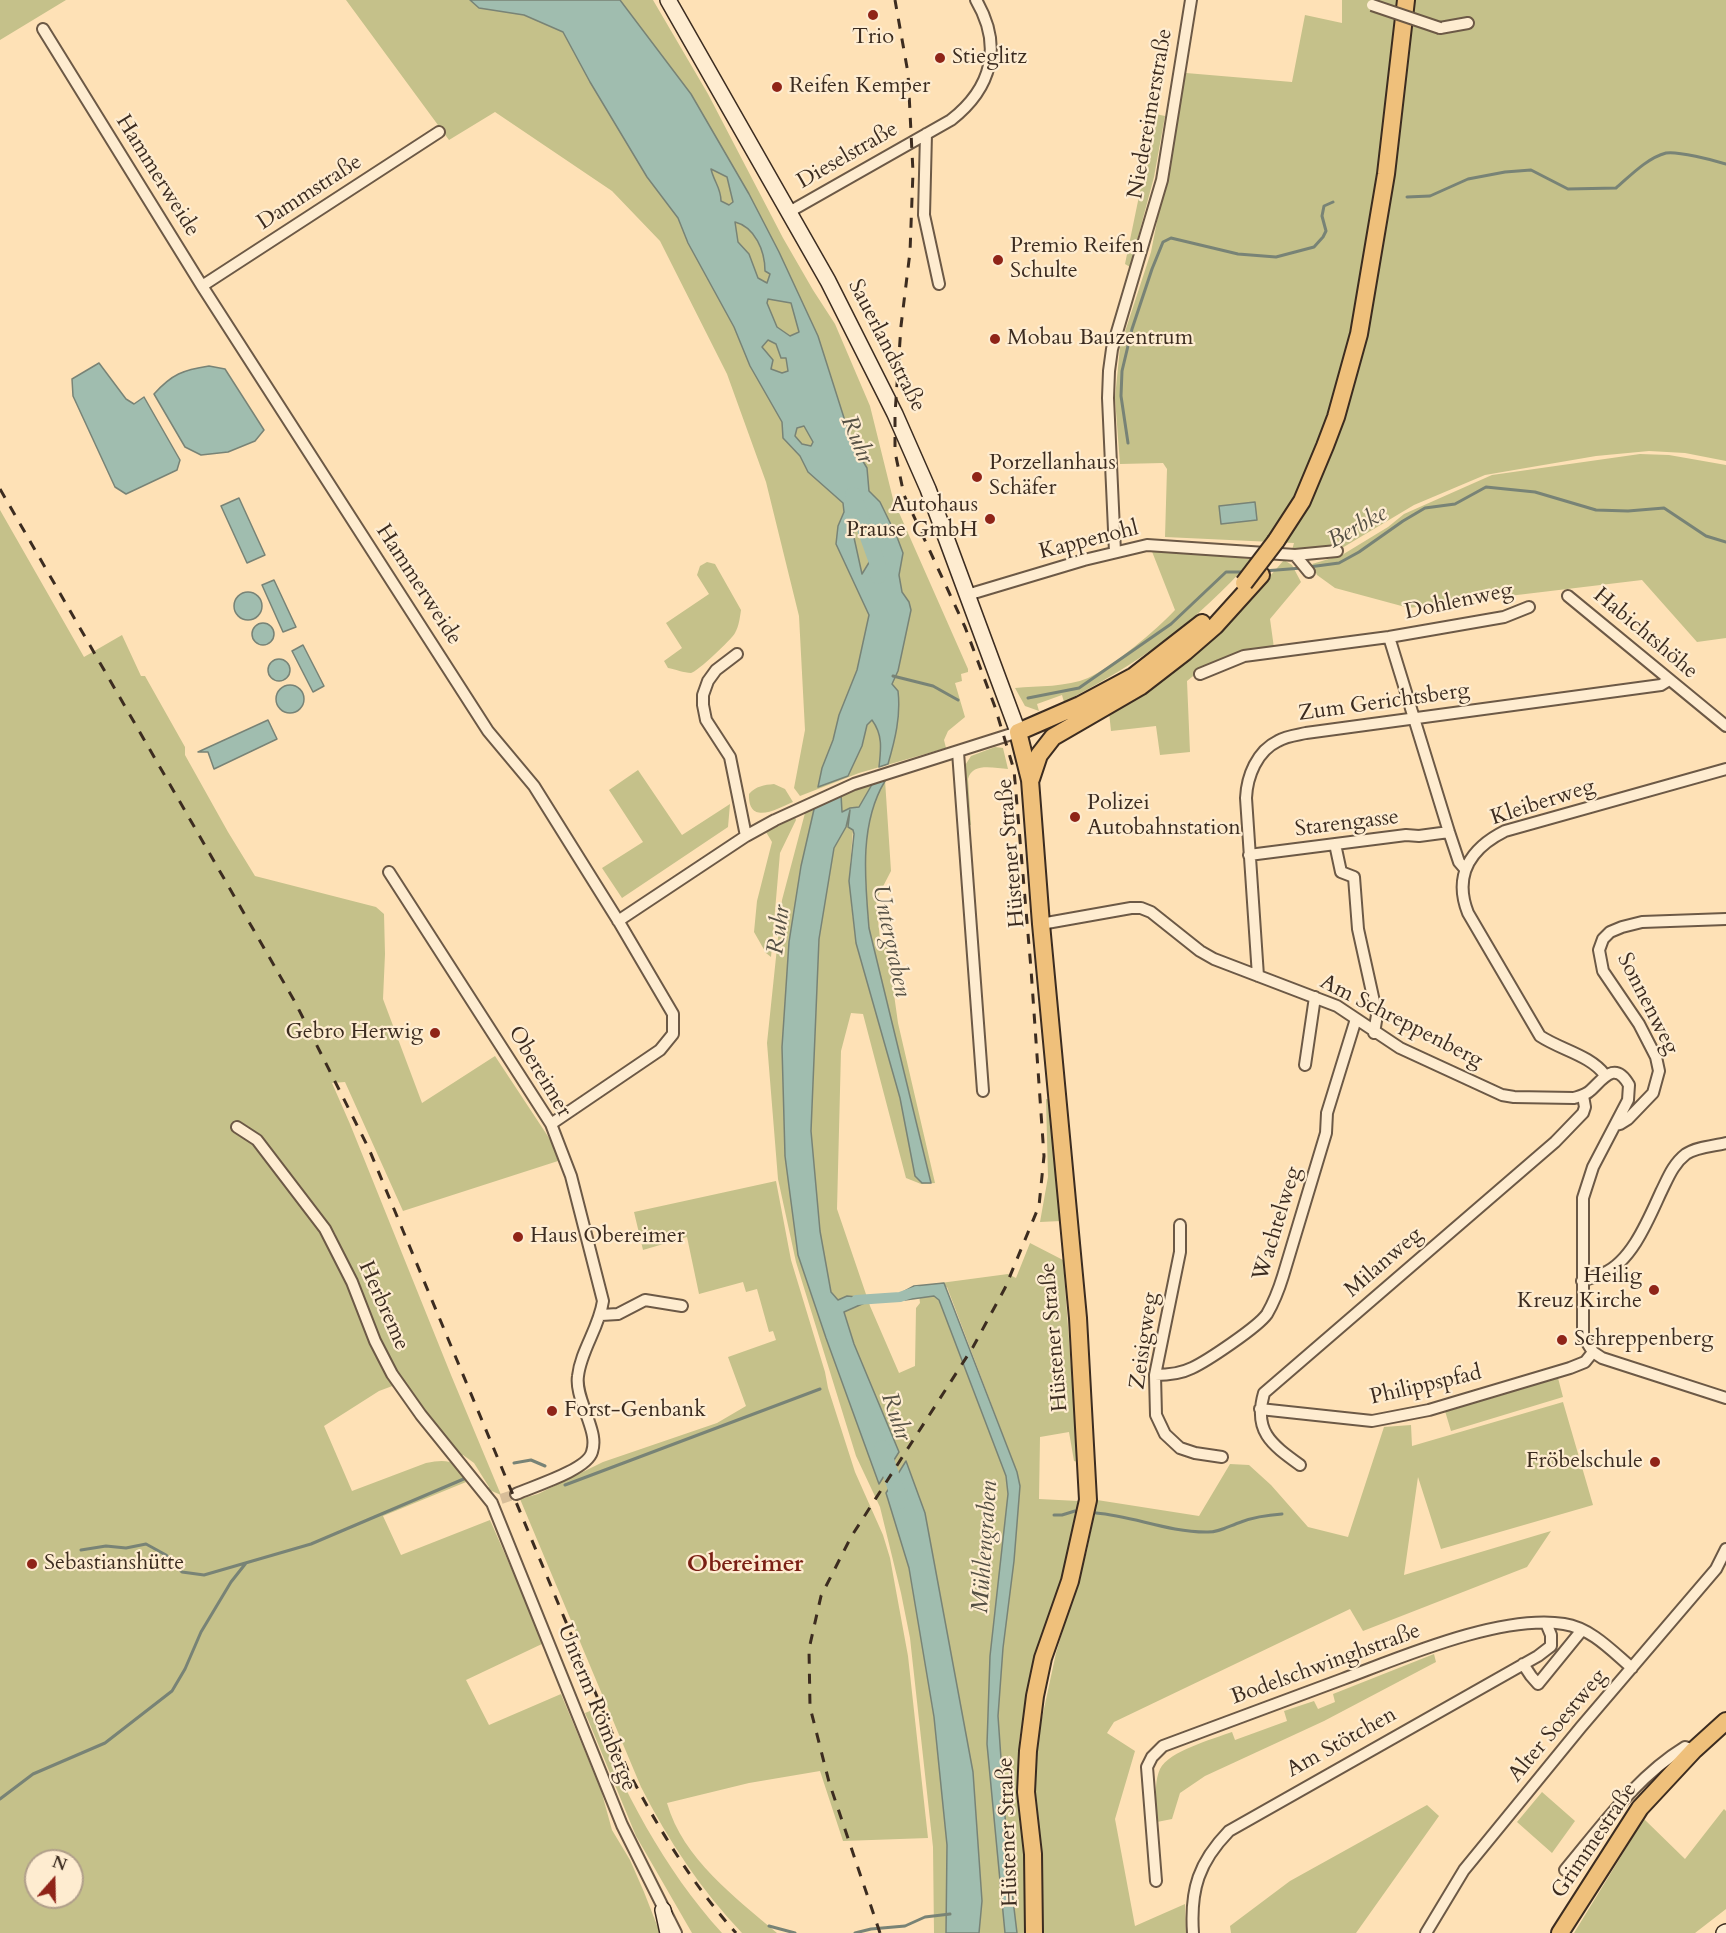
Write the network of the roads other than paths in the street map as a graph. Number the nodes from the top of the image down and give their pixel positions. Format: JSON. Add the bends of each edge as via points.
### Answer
{"nodes":[{"id":1,"x":669,"y":0,"type":"edge"},
{"id":2,"x":976,"y":0,"type":"edge"},
{"id":3,"x":1191,"y":0,"type":"edge"},
{"id":4,"x":1406,"y":0,"type":"edge"},
{"id":5,"x":1367,"y":2,"type":"edge"},
{"id":6,"x":1468,"y":23,"type":"dead end"},
{"id":7,"x":43,"y":29,"type":"dead end"},
{"id":8,"x":439,"y":132,"type":"dead end"},
{"id":9,"x":926,"y":134,"type":"junction"},
{"id":10,"x":789,"y":212,"type":"junction"},
{"id":11,"x":939,"y":284,"type":"dead end"},
{"id":12,"x":202,"y":286,"type":"junction"},
{"id":13,"x":1290,"y":549,"type":"junction"},
{"id":14,"x":1336,"y":551,"type":"dead end"},
{"id":15,"x":1115,"y":552,"type":"junction"},
{"id":16,"x":1309,"y":572,"type":"dead end"},
{"id":17,"x":967,"y":595,"type":"junction"},
{"id":18,"x":1568,"y":596,"type":"dead end"},
{"id":19,"x":1529,"y":607,"type":"dead end"},
{"id":20,"x":1389,"y":637,"type":"junction"},
{"id":21,"x":737,"y":654,"type":"dead end"},
{"id":22,"x":1200,"y":674,"type":"dead end"},
{"id":23,"x":1669,"y":680,"type":"junction"},
{"id":24,"x":1414,"y":718,"type":"junction"},
{"id":25,"x":1726,"y":726,"type":"edge"},
{"id":26,"x":1018,"y":732,"type":"junction"},
{"id":27,"x":1053,"y":737,"type":"junction"},
{"id":28,"x":958,"y":752,"type":"junction"},
{"id":29,"x":1726,"y":769,"type":"edge"},
{"id":30,"x":1030,"y":780,"type":"junction"},
{"id":31,"x":1449,"y":832,"type":"junction"},
{"id":32,"x":746,"y":836,"type":"junction"},
{"id":33,"x":1335,"y":844,"type":"junction"},
{"id":34,"x":1249,"y":855,"type":"junction"},
{"id":35,"x":1465,"y":869,"type":"junction"},
{"id":36,"x":389,"y":872,"type":"dead end"},
{"id":37,"x":1726,"y":919,"type":"edge"},
{"id":38,"x":618,"y":921,"type":"junction"},
{"id":39,"x":1041,"y":924,"type":"junction"},
{"id":40,"x":1258,"y":976,"type":"junction"},
{"id":41,"x":1315,"y":997,"type":"junction"},
{"id":42,"x":1356,"y":1019,"type":"junction"},
{"id":43,"x":1374,"y":1033,"type":"junction"},
{"id":44,"x":1305,"y":1065,"type":"dead end"},
{"id":45,"x":1605,"y":1075,"type":"junction"},
{"id":46,"x":983,"y":1091,"type":"dead end"},
{"id":47,"x":1583,"y":1096,"type":"junction"},
{"id":48,"x":551,"y":1124,"type":"junction"},
{"id":49,"x":1616,"y":1125,"type":"junction"},
{"id":50,"x":237,"y":1127,"type":"dead end"},
{"id":51,"x":1726,"y":1143,"type":"edge"},
{"id":52,"x":1180,"y":1225,"type":"dead end"},
{"id":53,"x":1582,"y":1281,"type":"junction"},
{"id":54,"x":682,"y":1306,"type":"dead end"},
{"id":55,"x":601,"y":1315,"type":"junction"},
{"id":56,"x":1593,"y":1352,"type":"junction"},
{"id":57,"x":1155,"y":1375,"type":"junction"},
{"id":58,"x":1726,"y":1398,"type":"edge"},
{"id":59,"x":1260,"y":1409,"type":"junction"},
{"id":60,"x":1222,"y":1457,"type":"dead end"},
{"id":61,"x":1300,"y":1465,"type":"dead end"},
{"id":62,"x":516,"y":1494,"type":"tunnel mouth"},
{"id":63,"x":497,"y":1501,"type":"joint"},
{"id":64,"x":1726,"y":1549,"type":"edge"},
{"id":65,"x":1546,"y":1623,"type":"junction"},
{"id":66,"x":1582,"y":1630,"type":"junction"},
{"id":67,"x":1523,"y":1664,"type":"junction"},
{"id":68,"x":1632,"y":1668,"type":"junction"},
{"id":69,"x":1726,"y":1721,"type":"edge"},
{"id":70,"x":1694,"y":1750,"type":"junction"},
{"id":71,"x":1565,"y":1870,"type":"dead end"},
{"id":72,"x":1156,"y":1881,"type":"dead end"},
{"id":73,"x":663,"y":1910,"type":"junction"},
{"id":74,"x":668,"y":1933,"type":"edge"},
{"id":75,"x":676,"y":1933,"type":"edge"},
{"id":76,"x":1035,"y":1933,"type":"edge"},
{"id":77,"x":1193,"y":1933,"type":"edge"},
{"id":78,"x":1426,"y":1933,"type":"edge"},
{"id":79,"x":1560,"y":1933,"type":"edge"}],
"edges":[{"from":1,"to":10,"type":"street","name":"Sauerlandstraße"},
{"from":2,"to":9,"type":"street","name":"Dieselstraße","via":[[990,34],[987,74],[964,109]]},
{"from":3,"to":15,"type":"street","name":"Niedereimerstraße","via":[[1162,180],[1112,349],[1108,398]]},
{"from":4,"to":13,"type":"main road","via":[[1386,174],[1359,334],[1336,417],[1302,501]]},
{"from":5,"to":6,"type":"street","bridge":true,"via":[[1440,28]]},
{"from":7,"to":12,"type":"street","name":"Hammerweide"},
{"from":8,"to":12,"type":"street","name":"Dammstraße"},
{"from":9,"to":10,"type":"street","name":"Dieselstraße"},
{"from":9,"to":11,"type":"street","name":"Dieselstraße","via":[[924,215]]},
{"from":10,"to":17,"type":"street","name":"Sauerlandstraße","via":[[908,440]]},
{"from":12,"to":38,"type":"street","name":"Hammerweide","via":[[488,731],[534,786]]},
{"from":13,"to":14,"type":"street","name":"Kappenohl"},
{"from":13,"to":15,"type":"street","name":"Kappenohl","via":[[1147,545]]},
{"from":13,"to":16,"type":"street"},
{"from":13,"to":26,"type":"main road","bridge":true,"via":[[1134,676]]},
{"from":13,"to":27,"type":"main road","via":[[1215,626],[1176,659],[1141,686]]},
{"from":15,"to":17,"type":"street","name":"Kappenohl"},
{"from":17,"to":26,"type":"street","name":"Sauerlandstraße"},
{"from":18,"to":23,"type":"street","name":"Habichtshöhe"},
{"from":19,"to":20,"type":"street","name":"Dohlenweg","via":[[1504,617]]},
{"from":20,"to":22,"type":"street","via":[[1253,654]]},
{"from":20,"to":24,"type":"street","name":"Dohlenweg"},
{"from":21,"to":32,"type":"street","via":[[708,681],[703,705],[706,720],[730,756]]},
{"from":23,"to":24,"type":"street","name":"Zum Gerichtsberg","via":[[1661,685]]},
{"from":23,"to":25,"type":"street","name":"Habichtshöhe"},
{"from":24,"to":31,"type":"street","name":"Dohlenweg"},
{"from":24,"to":34,"type":"street","name":"Zum Gerichtsberg","via":[[1306,733],[1266,748],[1246,787]]},
{"from":26,"to":27,"type":"main road","via":[[1035,738]]},
{"from":26,"to":28,"type":"street"},
{"from":26,"to":30,"type":"main road","name":"Hüstener Straße"},
{"from":27,"to":30,"type":"main road","via":[[1039,755]]},
{"from":28,"to":32,"type":"street","via":[[854,784]]},
{"from":28,"to":46,"type":"street","name":"Hüstener Straße"},
{"from":29,"to":35,"type":"street","name":"Kleiberweg","via":[[1505,831],[1482,846]]},
{"from":30,"to":39,"type":"main road","name":"Hüstener Straße"},
{"from":31,"to":33,"type":"street","name":"Starengasse"},
{"from":31,"to":35,"type":"street","name":"Dohlenweg"},
{"from":32,"to":38,"type":"street"},
{"from":33,"to":34,"type":"street","name":"Starengasse"},
{"from":33,"to":43,"type":"street","via":[[1341,872],[1354,877],[1358,929],[1377,1015]]},
{"from":34,"to":40,"type":"street","name":"Zum Gerichtsberg"},
{"from":35,"to":45,"type":"street","via":[[1463,896],[1468,913],[1540,1036],[1592,1062]]},
{"from":36,"to":48,"type":"street","name":"Obereimer"},
{"from":37,"to":49,"type":"street","name":"Sonnenweg","via":[[1642,922],[1610,932],[1603,939],[1599,950],[1604,971],[1639,1024],[1659,1071],[1653,1093],[1628,1119]]},
{"from":38,"to":48,"type":"street","name":"Hammerweide","via":[[673,1014],[673,1034],[660,1050]]},
{"from":39,"to":40,"type":"street","name":"Am Schreppenberg","via":[[1145,909],[1214,959]]},
{"from":39,"to":76,"type":"main road","name":"Hüstener Straße","via":[[1078,1318],[1088,1500],[1070,1581],[1043,1658],[1028,1751],[1026,1792],[1033,1854]]},
{"from":40,"to":41,"type":"street","name":"Am Schreppenberg"},
{"from":41,"to":42,"type":"street","name":"Am Schreppenberg"},
{"from":41,"to":44,"type":"street"},
{"from":42,"to":43,"type":"street","name":"Am Schreppenberg"},
{"from":42,"to":57,"type":"street","name":"Wachtelweg","via":[[1279,1290],[1266,1316],[1192,1368]]},
{"from":43,"to":47,"type":"street","name":"Am Schreppenberg","via":[[1502,1095]]},
{"from":45,"to":47,"type":"street"},
{"from":45,"to":49,"type":"street","via":[[1621,1076],[1629,1085],[1628,1100]]},
{"from":47,"to":59,"type":"street","name":"Milanweg","via":[[1582,1113],[1555,1142],[1264,1393]]},
{"from":48,"to":55,"type":"street","name":"Obereimer","via":[[571,1176],[603,1301]]},
{"from":49,"to":53,"type":"street","via":[[1593,1167],[1583,1198]]},
{"from":50,"to":63,"type":"street","name":"Herbreme","via":[[257,1140],[325,1229],[392,1374],[421,1415]]},
{"from":51,"to":53,"type":"street","via":[[1689,1152],[1680,1160],[1671,1170],[1635,1244],[1606,1273]]},
{"from":52,"to":57,"type":"street","name":"Zeisigweg","via":[[1180,1252]]},
{"from":53,"to":56,"type":"street","via":[[1584,1336]]},
{"from":54,"to":55,"type":"street","via":[[645,1300],[618,1314]]},
{"from":55,"to":62,"type":"street","name":"Obereimer","via":[[577,1379],[593,1436],[590,1457],[581,1466]]},
{"from":56,"to":58,"type":"street"},
{"from":56,"to":59,"type":"street","name":"Philippspfad","via":[[1585,1362],[1570,1368],[1429,1410],[1372,1421]]},
{"from":57,"to":60,"type":"street","name":"Zeisigweg","via":[[1156,1415],[1165,1434],[1180,1448]]},
{"from":59,"to":61,"type":"street","via":[[1261,1426],[1274,1447]]},
{"from":63,"to":73,"type":"street","name":"Unterm Römberge","via":[[618,1816]]},
{"from":64,"to":68,"type":"street","name":"Alter Soestweg","via":[[1716,1569]]},
{"from":65,"to":66,"type":"street","name":"Bodelschwinghstraße"},
{"from":65,"to":67,"type":"street","name":"Am Stötchen","via":[[1551,1646]]},
{"from":65,"to":72,"type":"street","name":"Bodelschwinghstraße","via":[[1456,1638],[1163,1746],[1147,1767]]},
{"from":66,"to":67,"type":"street","via":[[1538,1684]]},
{"from":66,"to":68,"type":"street","name":"Bodelschwinghstraße"},
{"from":67,"to":77,"type":"street","name":"Am Stötchen","via":[[1229,1831],[1211,1849],[1198,1877]]},
{"from":68,"to":78,"type":"street","name":"Alter Soestweg","via":[[1464,1870]]},
{"from":69,"to":70,"type":"main road","name":"Grimmestraße"},
{"from":70,"to":71,"type":"street","name":"Grimmestraße","via":[[1685,1747],[1667,1758],[1636,1786]]},
{"from":70,"to":79,"type":"main road","name":"Grimmestraße","via":[[1629,1822]]},
{"from":73,"to":74,"type":"street"},
{"from":73,"to":75,"type":"street","name":"Unterm Römberge"}]}
